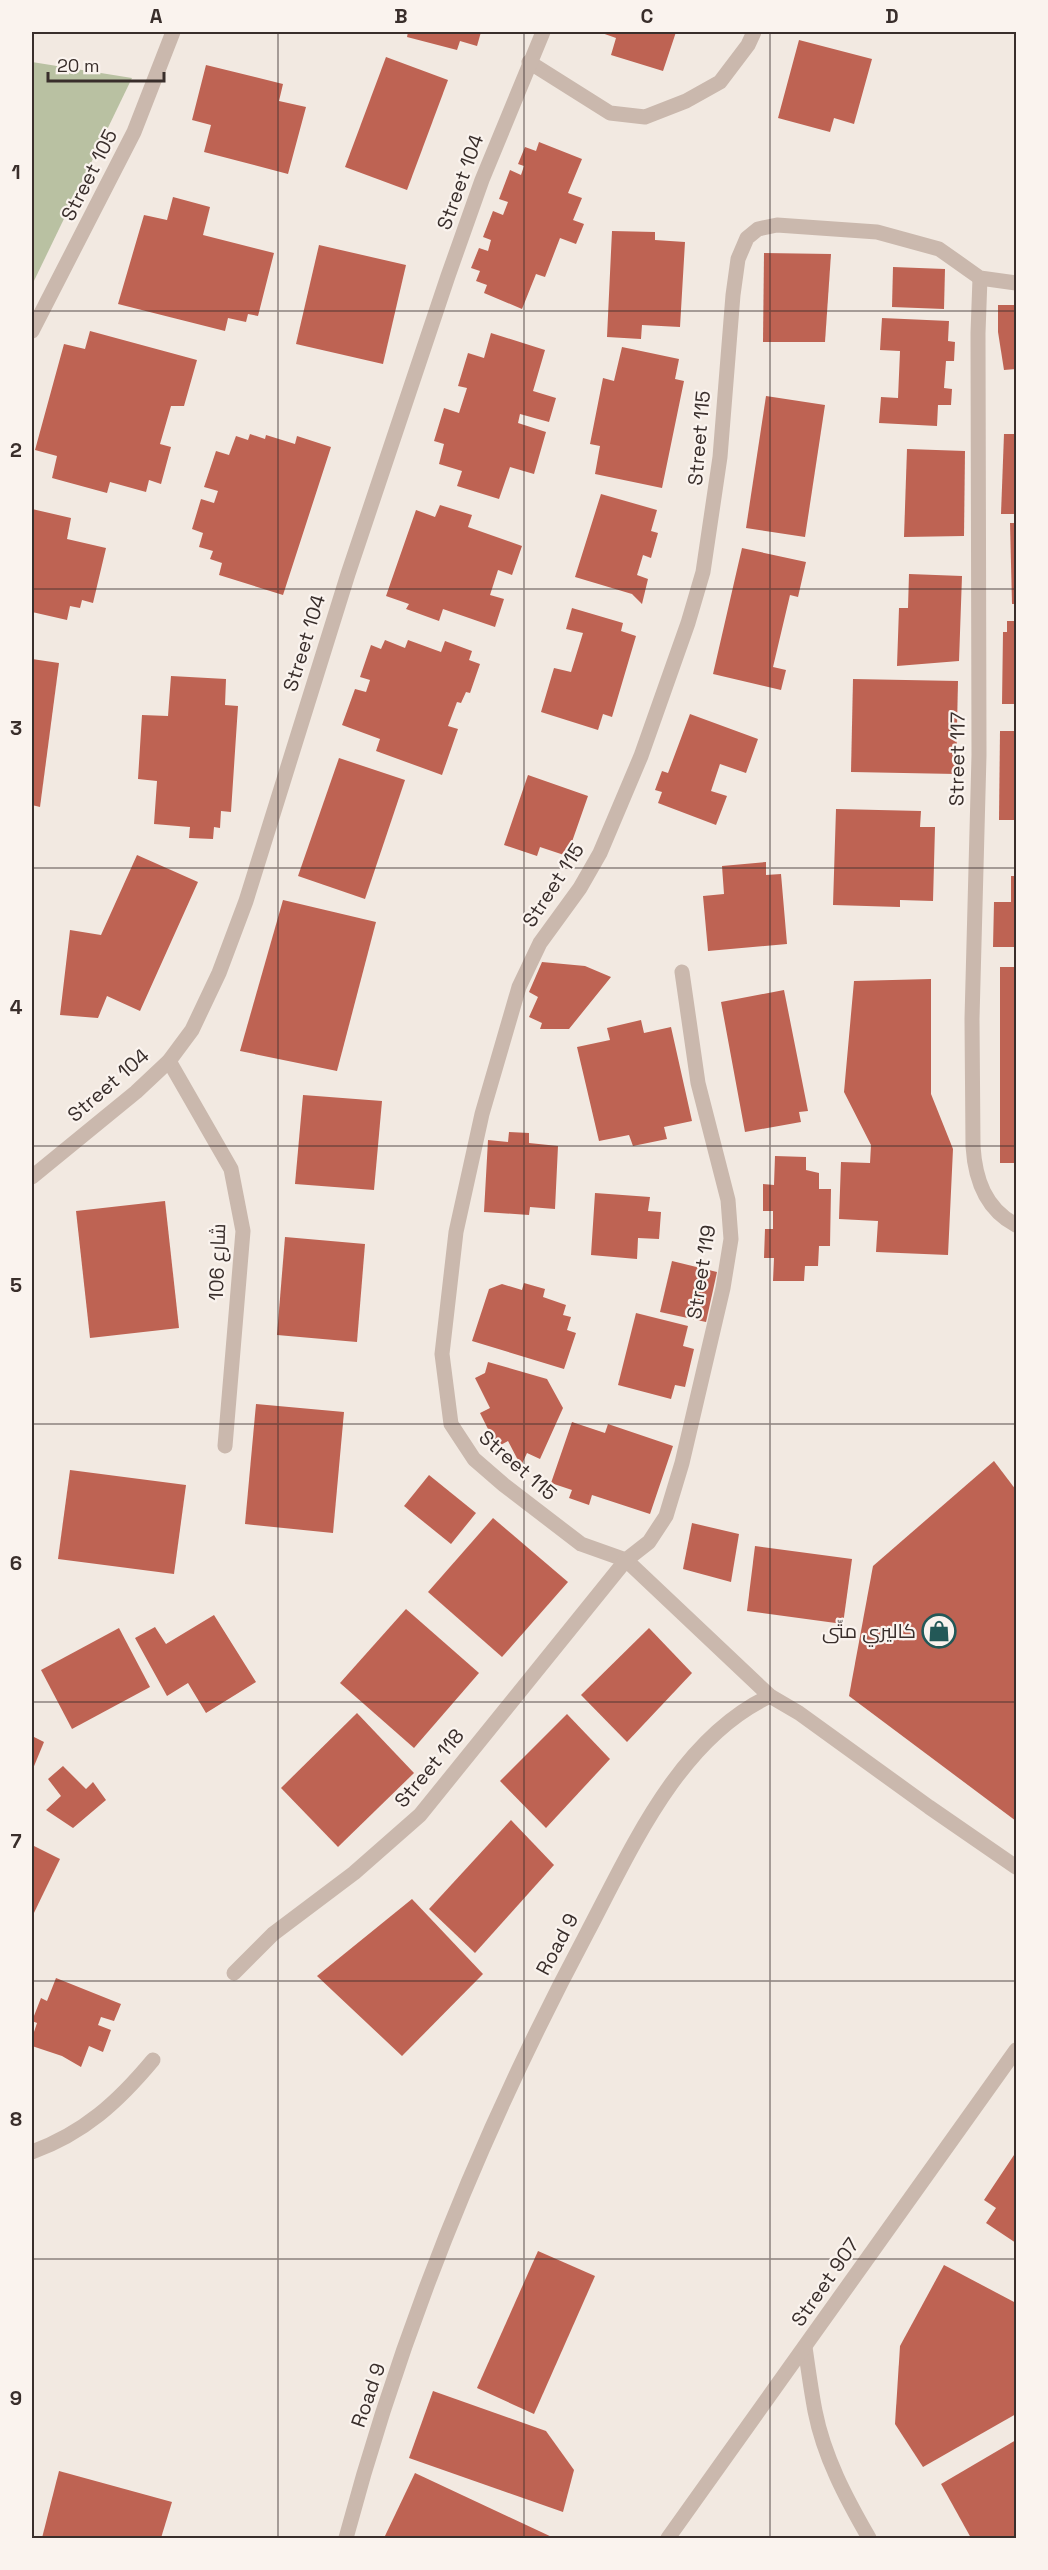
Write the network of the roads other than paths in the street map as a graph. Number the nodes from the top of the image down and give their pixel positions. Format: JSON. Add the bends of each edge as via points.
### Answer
{"nodes":[{"id":1,"x":173,"y":32,"type":"edge"},
{"id":2,"x":543,"y":32,"type":"edge"},
{"id":3,"x":754,"y":32,"type":"edge"},
{"id":4,"x":529,"y":62,"type":"junction"},
{"id":5,"x":980,"y":278,"type":"junction"},
{"id":6,"x":1017,"y":283,"type":"edge"},
{"id":7,"x":32,"y":331,"type":"edge"},
{"id":8,"x":682,"y":972,"type":"dead end"},
{"id":9,"x":169,"y":1061,"type":"junction"},
{"id":10,"x":32,"y":1177,"type":"edge"},
{"id":11,"x":1017,"y":1225,"type":"edge"},
{"id":12,"x":225,"y":1446,"type":"dead end"},
{"id":13,"x":626,"y":1560,"type":"junction"},
{"id":14,"x":770,"y":1696,"type":"junction"},
{"id":15,"x":1017,"y":1867,"type":"edge"},
{"id":16,"x":234,"y":1973,"type":"dead end"},
{"id":17,"x":1017,"y":2050,"type":"edge"},
{"id":18,"x":153,"y":2060,"type":"dead end"},
{"id":19,"x":32,"y":2152,"type":"edge"},
{"id":20,"x":805,"y":2347,"type":"junction"},
{"id":21,"x":346,"y":2538,"type":"edge"},
{"id":22,"x":668,"y":2538,"type":"edge"},
{"id":23,"x":869,"y":2538,"type":"edge"}],
"edges":[{"from":1,"to":7,"type":"street","name":"Street 105","via":[[134,132]]},
{"from":2,"to":4,"type":"street"},
{"from":3,"to":4,"type":"street","via":[[720,82],[686,102],[645,117],[610,113]]},
{"from":4,"to":9,"type":"street","name":"Street 104","via":[[482,180],[401,415],[246,901],[192,1030]]},
{"from":5,"to":6,"type":"street","name":"Street 115"},
{"from":5,"to":11,"type":"street","name":"Street 117","via":[[980,755],[972,1019],[973,1146],[980,1187],[988,1200]]},
{"from":5,"to":13,"type":"street","name":"Street 115","via":[[939,249],[877,232],[777,225],[747,238],[738,259],[733,295],[713,510],[703,572],[688,624],[641,756],[600,853],[540,943],[519,987],[498,1052],[453,1254],[442,1354],[451,1424],[474,1459],[504,1485],[581,1544]]},
{"from":8,"to":13,"type":"street","name":"Street 119","via":[[698,1083],[728,1200],[731,1239],[682,1463],[666,1516],[649,1542]]},
{"from":9,"to":10,"type":"street","name":"Street 104"},
{"from":9,"to":12,"type":"street","name":"شارع 106","via":[[231,1169],[243,1231]]},
{"from":13,"to":14,"type":"street","name":"Street 115"},
{"from":13,"to":16,"type":"street","name":"Street 118","via":[[420,1815],[354,1873],[273,1934]]},
{"from":14,"to":15,"type":"street"},
{"from":14,"to":21,"type":"street","name":"Road 9","via":[[737,1713],[702,1746],[669,1788],[630,1850],[554,1995],[467,2187],[376,2434]]},
{"from":17,"to":20,"type":"street","name":"Street 907"},
{"from":18,"to":19,"type":"street","via":[[99,2116]]},
{"from":20,"to":22,"type":"street","name":"Street 907"},
{"from":20,"to":23,"type":"street","via":[[815,2412],[830,2462]]}]}
